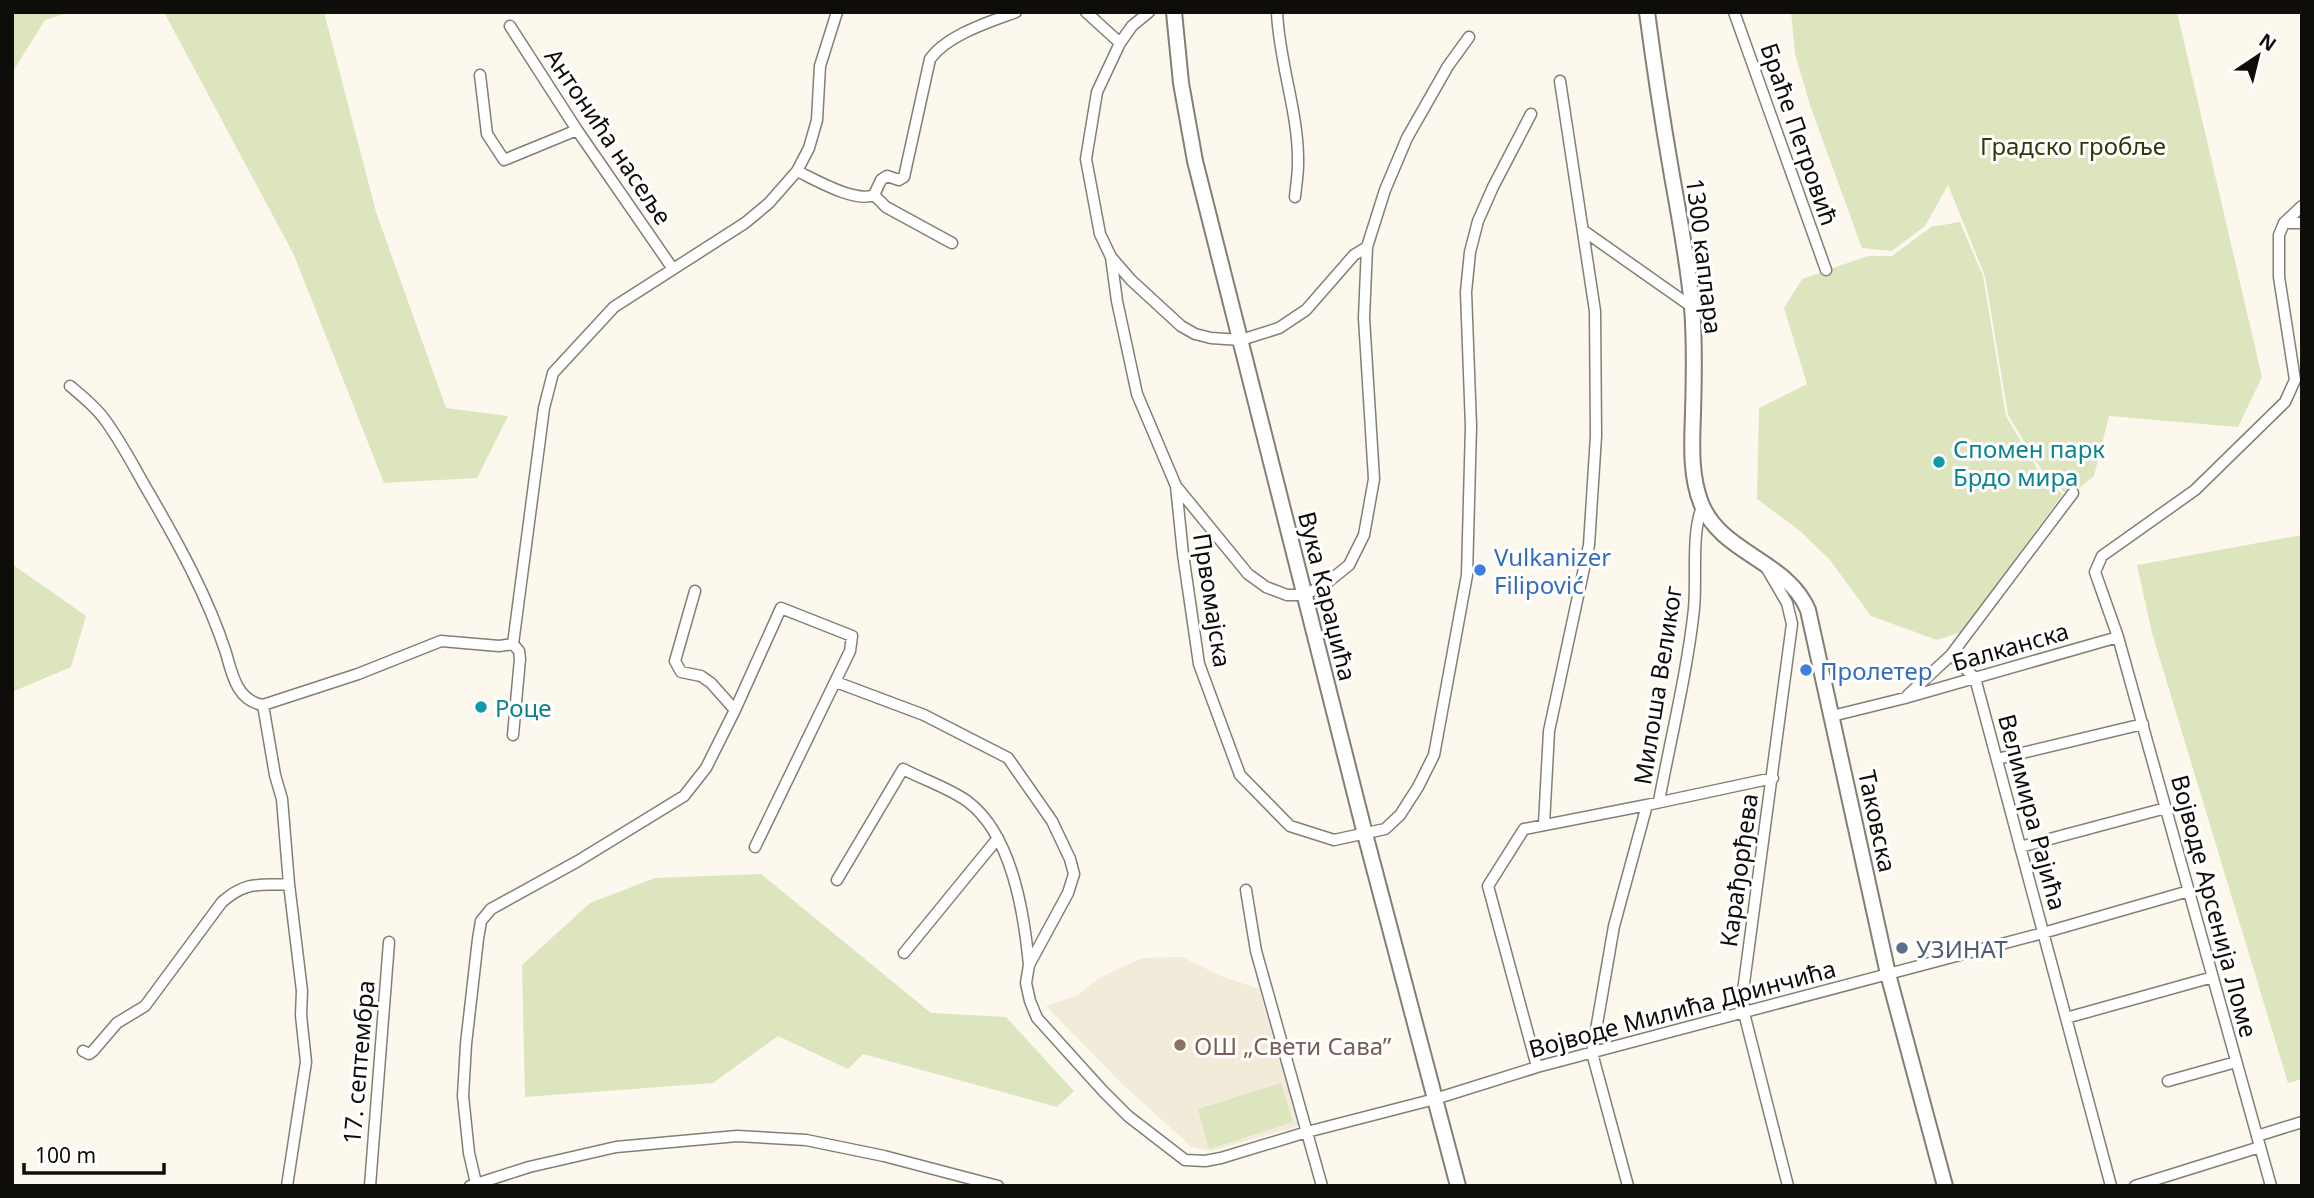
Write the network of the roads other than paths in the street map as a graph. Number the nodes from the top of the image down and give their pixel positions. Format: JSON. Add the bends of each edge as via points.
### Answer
{"nodes":[{"id":1,"x":836,"y":12,"type":"edge"},
{"id":2,"x":1016,"y":12,"type":"edge"},
{"id":3,"x":1086,"y":12,"type":"edge"},
{"id":4,"x":1149,"y":12,"type":"edge"},
{"id":5,"x":1174,"y":12,"type":"edge"},
{"id":6,"x":1277,"y":12,"type":"edge"},
{"id":7,"x":1647,"y":12,"type":"edge"},
{"id":8,"x":1734,"y":12,"type":"edge"},
{"id":9,"x":510,"y":26,"type":"dead end"},
{"id":10,"x":1469,"y":37,"type":"dead end"},
{"id":11,"x":1120,"y":43,"type":"junction"},
{"id":12,"x":480,"y":75,"type":"dead end"},
{"id":13,"x":1560,"y":81,"type":"dead end"},
{"id":14,"x":1531,"y":114,"type":"dead end"},
{"id":15,"x":577,"y":130,"type":"junction"},
{"id":16,"x":797,"y":171,"type":"junction"},
{"id":17,"x":874,"y":195,"type":"junction"},
{"id":18,"x":1295,"y":197,"type":"dead end"},
{"id":19,"x":2302,"y":206,"type":"edge"},
{"id":20,"x":2284,"y":223,"type":"junction"},
{"id":21,"x":2302,"y":223,"type":"edge"},
{"id":22,"x":1584,"y":231,"type":"junction"},
{"id":23,"x":952,"y":243,"type":"dead end"},
{"id":24,"x":1367,"y":247,"type":"junction"},
{"id":25,"x":1111,"y":257,"type":"junction"},
{"id":26,"x":673,"y":269,"type":"junction"},
{"id":27,"x":1826,"y":270,"type":"dead end"},
{"id":28,"x":1692,"y":307,"type":"junction"},
{"id":29,"x":1241,"y":341,"type":"junction"},
{"id":30,"x":70,"y":386,"type":"dead end"},
{"id":31,"x":1176,"y":486,"type":"junction"},
{"id":32,"x":2073,"y":493,"type":"dead end"},
{"id":33,"x":1702,"y":507,"type":"junction"},
{"id":34,"x":1762,"y":563,"type":"junction"},
{"id":35,"x":695,"y":591,"type":"dead end"},
{"id":36,"x":1305,"y":595,"type":"junction"},
{"id":37,"x":2119,"y":637,"type":"junction"},
{"id":38,"x":513,"y":644,"type":"junction"},
{"id":39,"x":1951,"y":655,"type":"junction"},
{"id":40,"x":1975,"y":678,"type":"junction"},
{"id":41,"x":836,"y":682,"type":"junction"},
{"id":42,"x":1905,"y":698,"type":"junction"},
{"id":43,"x":263,"y":705,"type":"junction"},
{"id":44,"x":736,"y":710,"type":"junction"},
{"id":45,"x":1832,"y":716,"type":"junction"},
{"id":46,"x":2143,"y":724,"type":"junction"},
{"id":47,"x":513,"y":735,"type":"dead end"},
{"id":48,"x":1997,"y":759,"type":"junction"},
{"id":49,"x":1773,"y":778,"type":"junction"},
{"id":50,"x":1659,"y":801,"type":"junction"},
{"id":51,"x":1647,"y":805,"type":"junction"},
{"id":52,"x":2166,"y":808,"type":"junction"},
{"id":53,"x":1544,"y":824,"type":"junction"},
{"id":54,"x":1365,"y":834,"type":"junction"},
{"id":55,"x":998,"y":838,"type":"junction"},
{"id":56,"x":755,"y":847,"type":"dead end"},
{"id":57,"x":2020,"y":847,"type":"junction"},
{"id":58,"x":837,"y":880,"type":"dead end"},
{"id":59,"x":289,"y":884,"type":"junction"},
{"id":60,"x":1246,"y":890,"type":"dead end"},
{"id":61,"x":2189,"y":891,"type":"junction"},
{"id":62,"x":2043,"y":933,"type":"junction"},
{"id":63,"x":389,"y":942,"type":"dead end"},
{"id":64,"x":904,"y":953,"type":"dead end"},
{"id":65,"x":1029,"y":965,"type":"junction"},
{"id":66,"x":1888,"y":974,"type":"junction"},
{"id":67,"x":2213,"y":977,"type":"junction"},
{"id":68,"x":1744,"y":1013,"type":"junction"},
{"id":69,"x":2067,"y":1018,"type":"junction"},
{"id":70,"x":83,"y":1051,"type":"dead end"},
{"id":71,"x":1592,"y":1052,"type":"junction"},
{"id":72,"x":2236,"y":1062,"type":"junction"},
{"id":73,"x":1537,"y":1068,"type":"junction"},
{"id":74,"x":2168,"y":1081,"type":"dead end"},
{"id":75,"x":1435,"y":1099,"type":"junction"},
{"id":76,"x":2302,"y":1122,"type":"edge"},
{"id":77,"x":1307,"y":1132,"type":"junction"},
{"id":78,"x":2257,"y":1136,"type":"junction"},
{"id":79,"x":2260,"y":1147,"type":"junction"},
{"id":80,"x":473,"y":1184,"type":"edge"},
{"id":81,"x":1626,"y":1185,"type":"edge"},
{"id":82,"x":287,"y":1186,"type":"edge"},
{"id":83,"x":370,"y":1186,"type":"edge"},
{"id":84,"x":998,"y":1186,"type":"edge"},
{"id":85,"x":1322,"y":1186,"type":"edge"},
{"id":86,"x":1458,"y":1186,"type":"edge"},
{"id":87,"x":1788,"y":1186,"type":"edge"},
{"id":88,"x":1945,"y":1186,"type":"edge"},
{"id":89,"x":2112,"y":1186,"type":"edge"},
{"id":90,"x":2135,"y":1186,"type":"edge"},
{"id":91,"x":2271,"y":1186,"type":"edge"}],
"edges":[{"from":1,"to":16,"type":"street","via":[[820,66],[817,120]]},
{"from":2,"to":17,"type":"street","via":[[939,47],[930,59],[904,177],[887,176]]},
{"from":3,"to":11,"type":"street"},
{"from":4,"to":11,"type":"street"},
{"from":5,"to":29,"type":"street","name":"Вука Караџића","via":[[1195,161]]},
{"from":6,"to":18,"type":"street","via":[[1298,164]]},
{"from":7,"to":28,"type":"street","name":"1300 каплара"},
{"from":8,"to":27,"type":"street","name":"Браће Петровић"},
{"from":9,"to":15,"type":"street","name":"Антонића насеље"},
{"from":10,"to":24,"type":"street","via":[[1407,138]]},
{"from":11,"to":25,"type":"street","via":[[1097,92],[1086,159],[1100,234]]},
{"from":12,"to":15,"type":"street","via":[[487,134],[504,160]]},
{"from":13,"to":22,"type":"street"},
{"from":14,"to":54,"type":"street","name":"Првомајска","via":[[1493,187],[1470,252],[1466,292],[1471,426],[1468,575],[1434,755],[1400,815],[1385,829]]},
{"from":15,"to":26,"type":"street","name":"Антонића насеље"},
{"from":16,"to":17,"type":"street","via":[[856,197]]},
{"from":16,"to":26,"type":"street","via":[[745,223]]},
{"from":17,"to":23,"type":"street","via":[[886,207]]},
{"from":19,"to":20,"type":"street"},
{"from":20,"to":21,"type":"street"},
{"from":20,"to":37,"type":"street","name":"Војводе Арсенија Ломе","via":[[2279,235],[2279,277],[2295,380],[2285,402],[2195,490],[2102,556],[2095,572]]},
{"from":22,"to":28,"type":"street"},
{"from":22,"to":53,"type":"street","via":[[1595,311],[1592,504],[1589,545],[1549,731]]},
{"from":24,"to":29,"type":"street","via":[[1354,255],[1306,310],[1279,328]]},
{"from":24,"to":36,"type":"street","via":[[1364,318],[1374,478],[1366,524],[1349,565]]},
{"from":25,"to":29,"type":"street","via":[[1181,326],[1195,334]]},
{"from":25,"to":31,"type":"street","via":[[1137,394]]},
{"from":26,"to":38,"type":"street","via":[[614,307],[553,373],[544,408]]},
{"from":28,"to":33,"type":"street","name":"1300 каплара","via":[[1693,466]]},
{"from":29,"to":36,"type":"street","name":"Вука Караџића"},
{"from":30,"to":43,"type":"street","via":[[105,419],[136,470],[178,544],[220,634],[236,685],[242,694]]},
{"from":31,"to":36,"type":"street","via":[[1248,574],[1287,595]]},
{"from":31,"to":54,"type":"street","name":"Првомајска","via":[[1199,664],[1240,775],[1290,826],[1334,840]]},
{"from":32,"to":39,"type":"street"},
{"from":33,"to":34,"type":"street","name":"Таковска","via":[[1719,531]]},
{"from":33,"to":50,"type":"street","name":"Милоша Великог","via":[[1697,524],[1693,618]]},
{"from":34,"to":45,"type":"street","name":"Таковска","via":[[1789,582],[1804,602]]},
{"from":34,"to":49,"type":"street","name":"Карађорђева","via":[[1787,603],[1792,624]]},
{"from":35,"to":44,"type":"street","via":[[675,661],[681,672],[711,683]]},
{"from":36,"to":54,"type":"street","name":"Вука Караџића"},
{"from":37,"to":40,"type":"street","name":"Балканска"},
{"from":37,"to":46,"type":"street","name":"Војводе Арсенија Ломе"},
{"from":38,"to":43,"type":"street","via":[[441,641]]},
{"from":38,"to":47,"type":"street","via":[[520,659]]},
{"from":39,"to":40,"type":"street"},
{"from":39,"to":42,"type":"street"},
{"from":40,"to":42,"type":"street","name":"Балканска"},
{"from":40,"to":48,"type":"street","name":"Велимира Рајића"},
{"from":41,"to":44,"type":"street","via":[[852,636],[781,608]]},
{"from":41,"to":56,"type":"street"},
{"from":41,"to":65,"type":"street","via":[[925,715],[1008,758],[1052,821],[1074,874]]},
{"from":42,"to":45,"type":"street","name":"Балканска"},
{"from":43,"to":59,"type":"street","via":[[282,799]]},
{"from":44,"to":80,"type":"street","via":[[706,768],[684,796],[491,909],[481,920],[463,1096]]},
{"from":45,"to":66,"type":"street","name":"Таковска"},
{"from":46,"to":48,"type":"street"},
{"from":46,"to":52,"type":"street","name":"Војводе Арсенија Ломе"},
{"from":48,"to":57,"type":"street","name":"Велимира Рајића"},
{"from":49,"to":50,"type":"street"},
{"from":49,"to":68,"type":"street","name":"Карађорђева","via":[[1743,991]]},
{"from":50,"to":51,"type":"street","name":"Милоша Великог"},
{"from":51,"to":53,"type":"street"},
{"from":51,"to":71,"type":"street","name":"Милоша Великог","via":[[1614,926]]},
{"from":52,"to":57,"type":"street"},
{"from":52,"to":61,"type":"street","name":"Војводе Арсенија Ломе"},
{"from":53,"to":73,"type":"street","via":[[1524,829],[1488,886]]},
{"from":54,"to":75,"type":"street","name":"Вука Караџића"},
{"from":55,"to":58,"type":"street","via":[[967,801],[903,769]]},
{"from":55,"to":64,"type":"street"},
{"from":55,"to":65,"type":"street","via":[[1025,923]]},
{"from":57,"to":62,"type":"street","name":"Велимира Рајића"},
{"from":59,"to":70,"type":"street","via":[[260,883],[235,890],[145,1006],[117,1023],[89,1054]]},
{"from":59,"to":82,"type":"street","via":[[306,1062]]},
{"from":60,"to":77,"type":"street","via":[[1256,951]]},
{"from":61,"to":62,"type":"street","name":"Војводе Милића Дринчића"},
{"from":61,"to":67,"type":"street","name":"Војводе Арсенија Ломе"},
{"from":62,"to":66,"type":"street","name":"Војводе Милића Дринчића"},
{"from":62,"to":69,"type":"street","name":"Велимира Рајића"},
{"from":63,"to":83,"type":"street","name":"17. септембра"},
{"from":65,"to":77,"type":"street","name":"Војводе Милића Дринчића","via":[[1026,983],[1037,1018],[1128,1115],[1185,1160],[1222,1158]]},
{"from":66,"to":68,"type":"street","name":"Војводе Милића Дринчића"},
{"from":66,"to":88,"type":"street","name":"Таковска"},
{"from":67,"to":69,"type":"street"},
{"from":67,"to":72,"type":"street","name":"Војводе Арсенија Ломе"},
{"from":68,"to":71,"type":"street","name":"Војводе Милића Дринчића"},
{"from":68,"to":87,"type":"street","name":"Карађорђева"},
{"from":69,"to":89,"type":"street","name":"Велимира Рајића"},
{"from":71,"to":73,"type":"street","name":"Војводе Милића Дринчића"},
{"from":71,"to":81,"type":"street","name":"Милоша Великог"},
{"from":72,"to":74,"type":"street"},
{"from":72,"to":78,"type":"street","name":"Војводе Арсенија Ломе"},
{"from":73,"to":75,"type":"street","name":"Војводе Милића Дринчића"},
{"from":75,"to":77,"type":"street","name":"Војводе Милића Дринчића"},
{"from":75,"to":86,"type":"street","name":"Вука Караџића"},
{"from":76,"to":78,"type":"street"},
{"from":77,"to":85,"type":"street"},
{"from":78,"to":79,"type":"street","name":"Војводе Арсенија Ломе"},
{"from":79,"to":90,"type":"street"},
{"from":79,"to":91,"type":"street","name":"Војводе Арсенија Ломе"},
{"from":80,"to":84,"type":"street","via":[[617,1147],[737,1136],[806,1140]]}]}
